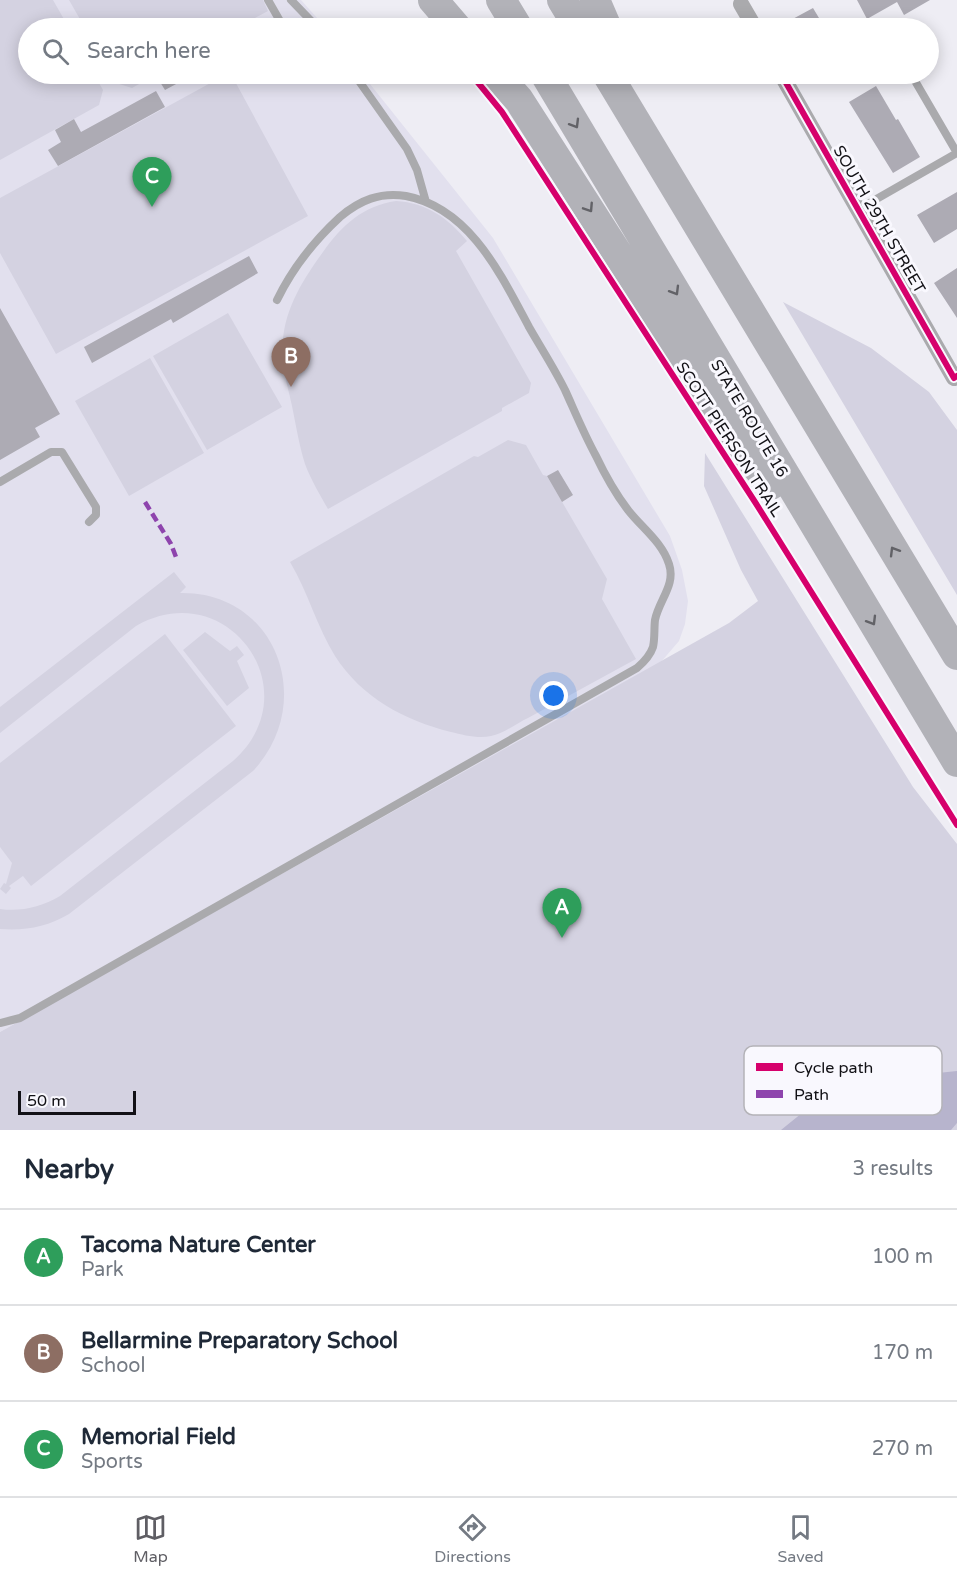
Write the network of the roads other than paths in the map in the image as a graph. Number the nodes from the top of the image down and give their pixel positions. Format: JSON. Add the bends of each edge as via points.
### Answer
{"nodes":[{"id":1,"x":268,"y":0,"type":"edge"},
{"id":2,"x":291,"y":0,"type":"edge"},
{"id":3,"x":433,"y":0,"type":"edge"},
{"id":4,"x":501,"y":0,"type":"edge"},
{"id":5,"x":562,"y":0,"type":"edge"},
{"id":6,"x":595,"y":0,"type":"edge"},
{"id":7,"x":740,"y":4,"type":"edge"},
{"id":8,"x":278,"y":18,"type":"edge"},
{"id":9,"x":308,"y":18,"type":"edge"},
{"id":10,"x":448,"y":18,"type":"edge"},
{"id":11,"x":512,"y":18,"type":"edge"},
{"id":12,"x":573,"y":18,"type":"edge"},
{"id":13,"x":603,"y":18,"type":"edge"},
{"id":14,"x":749,"y":18,"type":"edge"},
{"id":15,"x":361,"y":84,"type":"edge"},
{"id":16,"x":505,"y":84,"type":"edge"},
{"id":17,"x":551,"y":84,"type":"edge"},
{"id":18,"x":613,"y":84,"type":"edge"},
{"id":19,"x":636,"y":84,"type":"edge"},
{"id":20,"x":787,"y":84,"type":"edge"},
{"id":21,"x":917,"y":84,"type":"edge"},
{"id":22,"x":957,"y":153,"type":"edge"},
{"id":23,"x":426,"y":202,"type":"junction"},
{"id":24,"x":859,"y":209,"type":"junction"},
{"id":25,"x":277,"y":300,"type":"dead end"},
{"id":26,"x":955,"y":377,"type":"edge"},
{"id":27,"x":796,"y":387,"type":"junction"},
{"id":28,"x":0,"y":482,"type":"edge"},
{"id":29,"x":89,"y":522,"type":"dead end"},
{"id":30,"x":855,"y":594,"type":"junction"},
{"id":31,"x":957,"y":655,"type":"edge"},
{"id":32,"x":957,"y":762,"type":"edge"},
{"id":33,"x":3,"y":1022,"type":"edge"},
{"id":34,"x":0,"y":1030,"type":"edge"}],
"edges":[{"from":1,"to":8,"type":"lane"},
{"from":2,"to":9,"type":"lane"},
{"from":3,"to":10,"type":"highway"},
{"from":4,"to":11,"type":"highway"},
{"from":5,"to":12,"type":"highway"},
{"from":6,"to":13,"type":"highway"},
{"from":7,"to":14,"type":"street"},
{"from":15,"to":23,"type":"lane","via":[[407,149]]},
{"from":16,"to":30,"type":"highway","one_way":true,"via":[[519,100],[743,449]]},
{"from":17,"to":30,"type":"highway","name":"STATE ROUTE 16","one_way":true},
{"from":18,"to":27,"type":"highway"},
{"from":19,"to":27,"type":"highway","via":[[710,210]]},
{"from":20,"to":24,"type":"street","name":"SOUTH 29TH STREET"},
{"from":21,"to":22,"type":"lane"},
{"from":22,"to":24,"type":"lane"},
{"from":23,"to":25,"type":"lane","via":[[391,194],[359,202],[308,250]]},
{"from":23,"to":33,"type":"lane","via":[[448,213],[500,273],[615,491],[670,565],[671,578],[647,658],[637,668],[72,989],[20,1018]]},
{"from":24,"to":26,"type":"street","name":"SOUTH 29TH STREET"},
{"from":31,"to":27,"type":"highway","one_way":true},
{"from":28,"to":29,"type":"lane","via":[[51,452],[62,452],[96,507],[96,516]]},
{"from":30,"to":32,"type":"highway","name":"STATE ROUTE 16","one_way":true},
{"from":33,"to":34,"type":"lane"}]}
